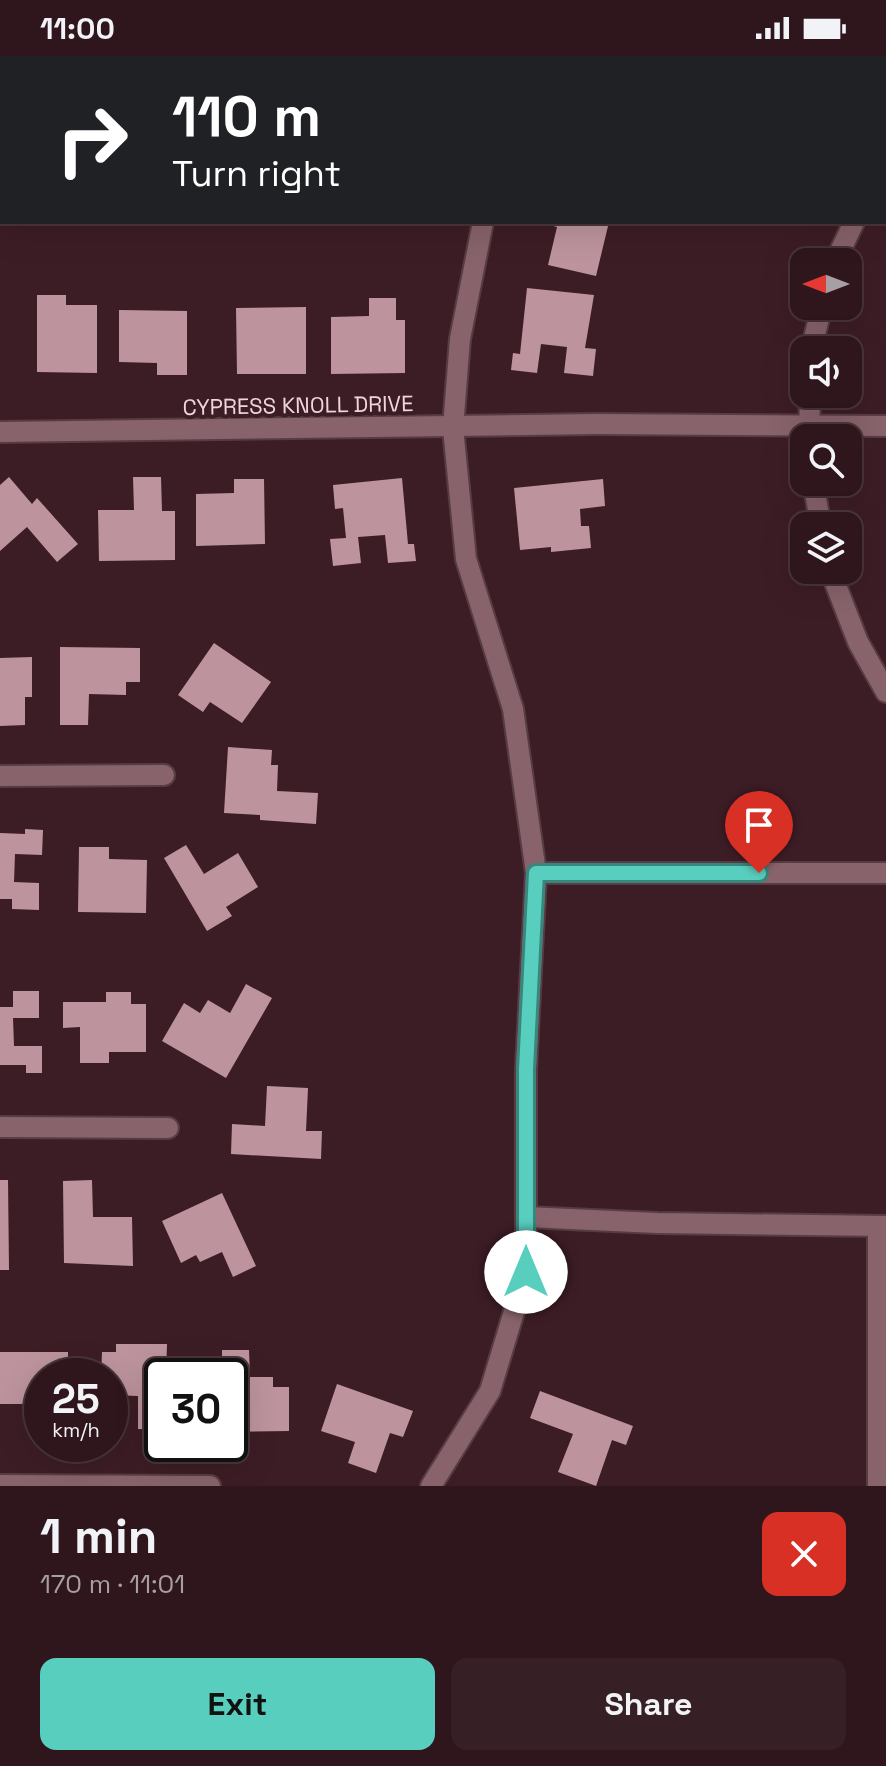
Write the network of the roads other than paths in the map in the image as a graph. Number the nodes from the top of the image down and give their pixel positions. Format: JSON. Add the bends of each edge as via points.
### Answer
{"nodes":[{"id":1,"x":483,"y":224,"type":"edge"},
{"id":2,"x":853,"y":224,"type":"edge"},
{"id":3,"x":842,"y":248,"type":"edge"},
{"id":4,"x":886,"y":426,"type":"edge"},
{"id":5,"x":453,"y":428,"type":"junction"},
{"id":6,"x":862,"y":428,"type":"edge"},
{"id":7,"x":790,"y":431,"type":"edge"},
{"id":8,"x":0,"y":432,"type":"edge"},
{"id":9,"x":835,"y":584,"type":"edge"},
{"id":10,"x":886,"y":692,"type":"edge"},
{"id":11,"x":164,"y":775,"type":"dead end"},
{"id":12,"x":0,"y":776,"type":"edge"},
{"id":13,"x":536,"y":873,"type":"junction"},
{"id":14,"x":886,"y":873,"type":"edge"},
{"id":15,"x":0,"y":1127,"type":"edge"},
{"id":16,"x":168,"y":1128,"type":"dead end"},
{"id":17,"x":526,"y":1217,"type":"junction"},
{"id":18,"x":882,"y":1226,"type":"edge"},
{"id":19,"x":0,"y":1485,"type":"edge"},
{"id":20,"x":210,"y":1486,"type":"edge"},
{"id":21,"x":431,"y":1486,"type":"edge"},
{"id":22,"x":878,"y":1486,"type":"edge"}],
"edges":[{"from":1,"to":5,"type":"street","via":[[460,339]]},
{"from":2,"to":3,"type":"street"},
{"from":4,"to":6,"type":"street","name":"CYPRESS KNOLL DRIVE"},
{"from":5,"to":7,"type":"street","name":"CYPRESS KNOLL DRIVE","via":[[596,424]]},
{"from":5,"to":8,"type":"street","name":"CYPRESS KNOLL DRIVE"},
{"from":5,"to":13,"type":"street","via":[[466,559],[513,709]]},
{"from":9,"to":10,"type":"street","via":[[858,642]]},
{"from":11,"to":12,"type":"street"},
{"from":13,"to":14,"type":"street"},
{"from":13,"to":17,"type":"street","via":[[526,1069]]},
{"from":15,"to":16,"type":"street"},
{"from":17,"to":18,"type":"street"},
{"from":17,"to":21,"type":"street","via":[[526,1272],[490,1391]]},
{"from":18,"to":22,"type":"street"},
{"from":19,"to":20,"type":"street"}]}
